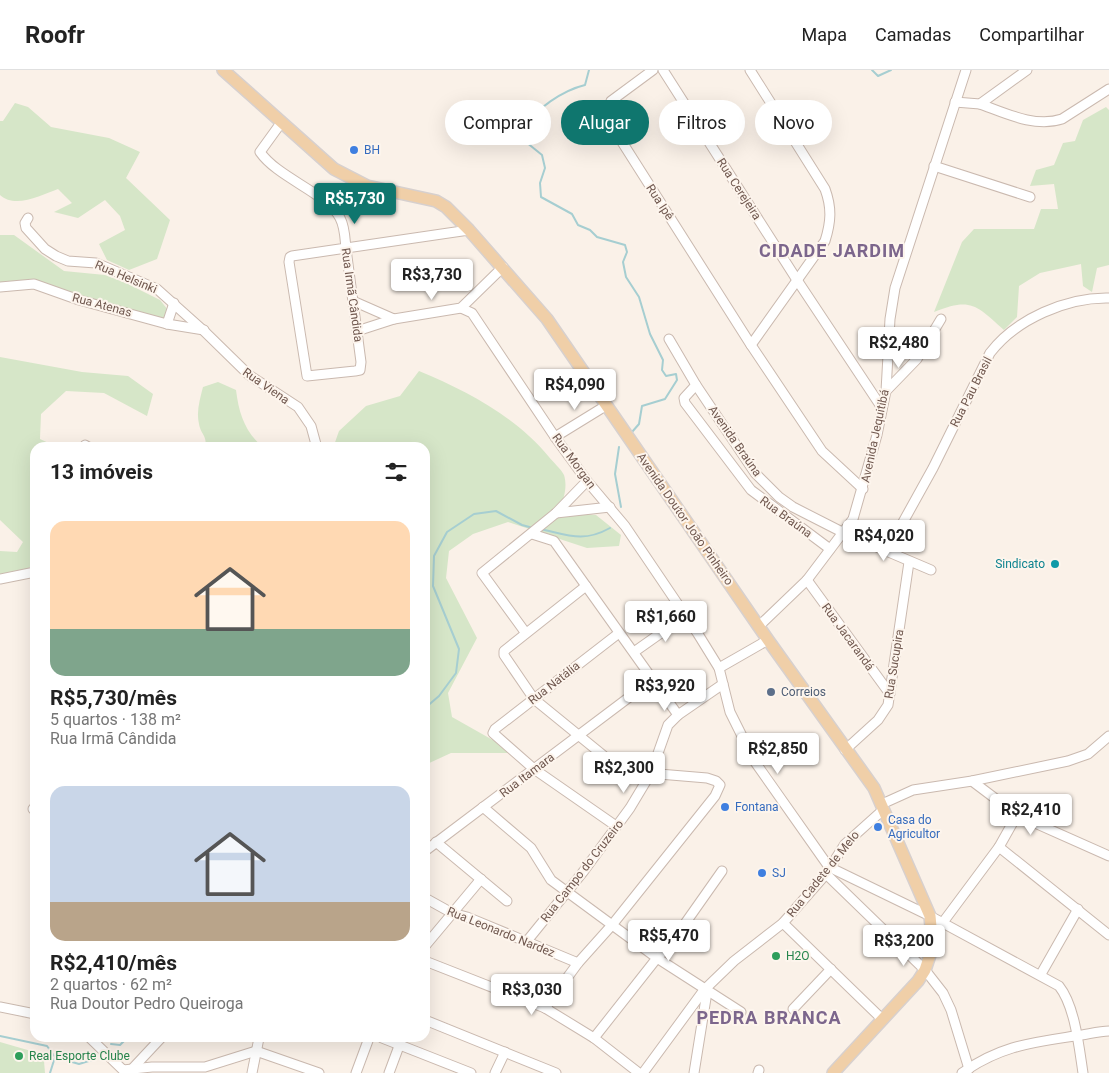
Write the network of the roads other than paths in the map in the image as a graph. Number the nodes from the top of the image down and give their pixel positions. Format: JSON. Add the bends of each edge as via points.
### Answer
{"nodes":[{"id":1,"x":223,"y":70,"type":"edge"},
{"id":2,"x":653,"y":70,"type":"edge"},
{"id":3,"x":663,"y":70,"type":"edge"},
{"id":4,"x":750,"y":70,"type":"edge"},
{"id":5,"x":966,"y":70,"type":"edge"},
{"id":6,"x":1027,"y":70,"type":"edge"},
{"id":7,"x":1109,"y":90,"type":"edge"},
{"id":8,"x":955,"y":102,"type":"junction"},
{"id":9,"x":980,"y":104,"type":"junction"},
{"id":10,"x":281,"y":123,"type":"junction"},
{"id":11,"x":934,"y":166,"type":"junction"},
{"id":12,"x":1030,"y":197,"type":"dead end"},
{"id":13,"x":28,"y":218,"type":"dead end"},
{"id":14,"x":469,"y":230,"type":"junction"},
{"id":15,"x":346,"y":249,"type":"junction"},
{"id":16,"x":503,"y":268,"type":"junction"},
{"id":17,"x":797,"y":280,"type":"junction"},
{"id":18,"x":0,"y":287,"type":"edge"},
{"id":19,"x":1109,"y":298,"type":"edge"},
{"id":20,"x":353,"y":301,"type":"junction"},
{"id":21,"x":174,"y":303,"type":"junction"},
{"id":22,"x":461,"y":308,"type":"junction"},
{"id":23,"x":394,"y":319,"type":"junction"},
{"id":24,"x":941,"y":319,"type":"dead end"},
{"id":25,"x":167,"y":324,"type":"junction"},
{"id":26,"x":204,"y":330,"type":"junction"},
{"id":27,"x":357,"y":331,"type":"junction"},
{"id":28,"x":669,"y":339,"type":"dead end"},
{"id":29,"x":751,"y":345,"type":"junction"},
{"id":30,"x":696,"y":385,"type":"junction"},
{"id":31,"x":886,"y":391,"type":"junction"},
{"id":32,"x":607,"y":405,"type":"junction"},
{"id":33,"x":882,"y":408,"type":"junction"},
{"id":34,"x":555,"y":437,"type":"junction"},
{"id":35,"x":315,"y":442,"type":"edge"},
{"id":36,"x":755,"y":473,"type":"junction"},
{"id":37,"x":587,"y":481,"type":"junction"},
{"id":38,"x":745,"y":481,"type":"junction"},
{"id":39,"x":864,"y":490,"type":"junction"},
{"id":40,"x":610,"y":508,"type":"junction"},
{"id":41,"x":556,"y":514,"type":"junction"},
{"id":42,"x":844,"y":533,"type":"junction"},
{"id":43,"x":532,"y":534,"type":"junction"},
{"id":44,"x":830,"y":549,"type":"junction"},
{"id":45,"x":888,"y":551,"type":"junction"},
{"id":46,"x":909,"y":562,"type":"junction"},
{"id":47,"x":931,"y":570,"type":"dead end"},
{"id":48,"x":30,"y":573,"type":"edge"},
{"id":49,"x":0,"y":579,"type":"edge"},
{"id":50,"x":807,"y":580,"type":"junction"},
{"id":51,"x":586,"y":586,"type":"junction"},
{"id":52,"x":685,"y":616,"type":"junction"},
{"id":53,"x":759,"y":626,"type":"junction"},
{"id":54,"x":525,"y":632,"type":"junction"},
{"id":55,"x":620,"y":632,"type":"junction"},
{"id":56,"x":768,"y":640,"type":"junction"},
{"id":57,"x":634,"y":652,"type":"junction"},
{"id":58,"x":719,"y":668,"type":"junction"},
{"id":59,"x":652,"y":680,"type":"junction"},
{"id":60,"x":723,"y":684,"type":"junction"},
{"id":61,"x":890,"y":694,"type":"junction"},
{"id":62,"x":534,"y":699,"type":"junction"},
{"id":63,"x":678,"y":714,"type":"junction"},
{"id":64,"x":579,"y":736,"type":"junction"},
{"id":65,"x":1109,"y":736,"type":"edge"},
{"id":66,"x":846,"y":750,"type":"junction"},
{"id":67,"x":534,"y":769,"type":"junction"},
{"id":68,"x":650,"y":773,"type":"junction"},
{"id":69,"x":972,"y":781,"type":"junction"},
{"id":70,"x":883,"y":806,"type":"junction"},
{"id":71,"x":483,"y":807,"type":"junction"},
{"id":72,"x":1017,"y":815,"type":"junction"},
{"id":73,"x":616,"y":826,"type":"junction"},
{"id":74,"x":436,"y":842,"type":"junction"},
{"id":75,"x":430,"y":847,"type":"edge"},
{"id":76,"x":999,"y":847,"type":"junction"},
{"id":77,"x":1109,"y":856,"type":"edge"},
{"id":78,"x":722,"y":871,"type":"dead end"},
{"id":79,"x":827,"y":871,"type":"junction"},
{"id":80,"x":843,"y":874,"type":"junction"},
{"id":81,"x":481,"y":879,"type":"junction"},
{"id":82,"x":836,"y":883,"type":"junction"},
{"id":83,"x":567,"y":892,"type":"junction"},
{"id":84,"x":430,"y":901,"type":"edge"},
{"id":85,"x":507,"y":901,"type":"dead end"},
{"id":86,"x":1078,"y":909,"type":"junction"},
{"id":87,"x":452,"y":913,"type":"junction"},
{"id":88,"x":930,"y":916,"type":"junction"},
{"id":89,"x":783,"y":923,"type":"junction"},
{"id":90,"x":942,"y":924,"type":"junction"},
{"id":91,"x":612,"y":925,"type":"junction"},
{"id":92,"x":1109,"y":934,"type":"edge"},
{"id":93,"x":932,"y":936,"type":"junction"},
{"id":94,"x":430,"y":940,"type":"edge"},
{"id":95,"x":527,"y":942,"type":"junction"},
{"id":96,"x":657,"y":958,"type":"junction"},
{"id":97,"x":430,"y":963,"type":"edge"},
{"id":98,"x":578,"y":964,"type":"junction"},
{"id":99,"x":831,"y":969,"type":"junction"},
{"id":100,"x":925,"y":970,"type":"junction"},
{"id":101,"x":1041,"y":974,"type":"junction"},
{"id":102,"x":706,"y":991,"type":"junction"},
{"id":103,"x":0,"y":1007,"type":"edge"},
{"id":104,"x":545,"y":1008,"type":"junction"},
{"id":105,"x":793,"y":1009,"type":"dead end"},
{"id":106,"x":742,"y":1012,"type":"dead end"},
{"id":107,"x":30,"y":1013,"type":"edge"},
{"id":108,"x":882,"y":1019,"type":"junction"},
{"id":109,"x":430,"y":1022,"type":"edge"},
{"id":110,"x":1109,"y":1030,"type":"edge"},
{"id":111,"x":1078,"y":1036,"type":"junction"},
{"id":112,"x":594,"y":1038,"type":"junction"},
{"id":113,"x":94,"y":1042,"type":"edge"},
{"id":114,"x":157,"y":1042,"type":"edge"},
{"id":115,"x":258,"y":1042,"type":"edge"},
{"id":116,"x":368,"y":1042,"type":"edge"},
{"id":117,"x":401,"y":1042,"type":"edge"},
{"id":118,"x":403,"y":1042,"type":"edge"},
{"id":119,"x":256,"y":1051,"type":"junction"},
{"id":120,"x":505,"y":1052,"type":"junction"},
{"id":121,"x":132,"y":1069,"type":"junction"},
{"id":122,"x":966,"y":1071,"type":"edge"},
{"id":123,"x":252,"y":1073,"type":"edge"},
{"id":124,"x":319,"y":1073,"type":"edge"},
{"id":125,"x":356,"y":1073,"type":"edge"},
{"id":126,"x":389,"y":1073,"type":"edge"},
{"id":127,"x":471,"y":1073,"type":"edge"},
{"id":128,"x":494,"y":1073,"type":"edge"},
{"id":129,"x":556,"y":1073,"type":"edge"},
{"id":130,"x":638,"y":1073,"type":"edge"},
{"id":131,"x":643,"y":1073,"type":"edge"},
{"id":132,"x":694,"y":1073,"type":"edge"},
{"id":133,"x":834,"y":1073,"type":"edge"},
{"id":134,"x":1083,"y":1073,"type":"edge"}],
"edges":[{"from":1,"to":10,"type":"main road","name":"Avenida Doutor João Pinheiro"},
{"from":2,"to":29,"type":"street","name":"Rua Ipê","via":[[611,101],[610,123]]},
{"from":3,"to":17,"type":"street","name":"Rua Cerejeira"},
{"from":4,"to":17,"type":"street","via":[[817,175],[830,203],[831,221],[825,241]]},
{"from":5,"to":8,"type":"street","name":"Avenida Jequitibá"},
{"from":6,"to":9,"type":"street"},
{"from":7,"to":9,"type":"street","via":[[1053,122],[1009,114]]},
{"from":8,"to":9,"type":"street"},
{"from":8,"to":11,"type":"street","name":"Avenida Jequitibá"},
{"from":10,"to":14,"type":"main road","name":"Avenida Doutor João Pinheiro","via":[[334,169],[367,186],[436,201]]},
{"from":10,"to":15,"type":"street","name":"Rua Irmã Cândida","via":[[260,152],[274,166],[330,206],[340,219]]},
{"from":11,"to":12,"type":"street"},
{"from":11,"to":31,"type":"street","name":"Avenida Jequitibá","via":[[895,288]]},
{"from":13,"to":21,"type":"street","name":"Rua Helsinki","via":[[26,228],[56,256],[68,261],[96,262],[157,289]]},
{"from":14,"to":15,"type":"street"},
{"from":14,"to":16,"type":"main road","name":"Avenida Doutor João Pinheiro"},
{"from":15,"to":20,"type":"street","name":"Rua Irmã Cândida"},
{"from":15,"to":27,"type":"street","name":"Rua Irmã Cândida","via":[[292,256],[288,262],[307,376],[360,370]]},
{"from":16,"to":22,"type":"street"},
{"from":16,"to":32,"type":"main road","name":"Avenida Doutor João Pinheiro","via":[[547,318]]},
{"from":17,"to":29,"type":"street"},
{"from":17,"to":33,"type":"street","name":"Rua Cerejeira"},
{"from":18,"to":25,"type":"street","name":"Rua Atenas","via":[[34,284]]},
{"from":19,"to":45,"type":"street","name":"Rua Pau Brasil","via":[[1092,297],[1032,318],[1000,340],[990,353]]},
{"from":20,"to":23,"type":"street"},
{"from":20,"to":27,"type":"street","name":"Rua Irmã Cândida"},
{"from":21,"to":25,"type":"street"},
{"from":21,"to":26,"type":"street","name":"Rua Helsinki"},
{"from":22,"to":23,"type":"street"},
{"from":22,"to":34,"type":"street","name":"Rua Morgan","via":[[472,313]]},
{"from":23,"to":27,"type":"street"},
{"from":24,"to":31,"type":"street","via":[[917,359]]},
{"from":25,"to":26,"type":"street","name":"Rua Atenas"},
{"from":26,"to":35,"type":"street","name":"Rua Viena","via":[[249,375],[298,408],[311,426]]},
{"from":28,"to":30,"type":"street","name":"Avenida Braúna"},
{"from":29,"to":39,"type":"street","name":"Rua Ipê","via":[[822,451]]},
{"from":30,"to":36,"type":"street","name":"Avenida Braúna"},
{"from":30,"to":38,"type":"street","name":"Rua Braúna","via":[[684,398],[684,403]]},
{"from":31,"to":33,"type":"street","name":"Avenida Jequitibá"},
{"from":32,"to":34,"type":"street"},
{"from":32,"to":53,"type":"main road","name":"Avenida Doutor João Pinheiro"},
{"from":33,"to":39,"type":"street","name":"Avenida Jequitibá"},
{"from":34,"to":37,"type":"street","name":"Rua Morgan"},
{"from":36,"to":38,"type":"street"},
{"from":36,"to":42,"type":"street","name":"Avenida Braúna","via":[[793,507]]},
{"from":37,"to":40,"type":"street","name":"Rua Morgan"},
{"from":37,"to":41,"type":"street"},
{"from":38,"to":44,"type":"street","name":"Rua Braúna","via":[[773,509]]},
{"from":39,"to":42,"type":"street","name":"Avenida Jequitibá"},
{"from":40,"to":41,"type":"street"},
{"from":40,"to":52,"type":"street","name":"Rua Morgan"},
{"from":41,"to":43,"type":"street"},
{"from":42,"to":44,"type":"street","name":"Avenida Jequitibá"},
{"from":42,"to":45,"type":"street","name":"Avenida Braúna"},
{"from":43,"to":51,"type":"street","via":[[554,541]]},
{"from":43,"to":54,"type":"street","via":[[482,573]]},
{"from":44,"to":50,"type":"street","name":"Avenida Jequitibá"},
{"from":45,"to":46,"type":"street","name":"Avenida Braúna"},
{"from":46,"to":47,"type":"street","name":"Avenida Braúna"},
{"from":46,"to":61,"type":"street","name":"Rua Sucupira"},
{"from":48,"to":49,"type":"street"},
{"from":50,"to":53,"type":"street","name":"Avenida Jequitibá"},
{"from":50,"to":61,"type":"street","name":"Rua Jacarandá"},
{"from":51,"to":54,"type":"street"},
{"from":51,"to":55,"type":"street"},
{"from":52,"to":57,"type":"street"},
{"from":52,"to":58,"type":"street","name":"Rua Morgan"},
{"from":53,"to":56,"type":"main road","name":"Avenida Doutor João Pinheiro"},
{"from":54,"to":62,"type":"street","via":[[504,655]]},
{"from":55,"to":57,"type":"street"},
{"from":55,"to":62,"type":"street","name":"Rua Natália"},
{"from":56,"to":58,"type":"street"},
{"from":56,"to":66,"type":"main road","name":"Avenida Doutor João Pinheiro"},
{"from":57,"to":59,"type":"street"},
{"from":58,"to":60,"type":"street","name":"Rua Morgan"},
{"from":59,"to":63,"type":"street"},
{"from":59,"to":64,"type":"street","name":"Rua Itamara"},
{"from":60,"to":63,"type":"street"},
{"from":60,"to":79,"type":"street","name":"Rua Morgan","via":[[730,712],[755,762]]},
{"from":61,"to":66,"type":"street","name":"Rua Sucupira","via":[[888,705],[878,720]]},
{"from":62,"to":64,"type":"street"},
{"from":62,"to":67,"type":"street","name":"Rua Natália","via":[[495,729],[494,736]]},
{"from":63,"to":68,"type":"street","name":"Rua Campo do Cruzeiro","via":[[666,730]]},
{"from":64,"to":67,"type":"street","name":"Rua Itamara"},
{"from":64,"to":68,"type":"street","via":[[619,766]]},
{"from":65,"to":69,"type":"street","name":"Rua Cadete de Melo","via":[[1088,754],[1074,759]]},
{"from":66,"to":70,"type":"main road","name":"Avenida Doutor João Pinheiro"},
{"from":67,"to":71,"type":"street","name":"Rua Itamara"},
{"from":67,"to":73,"type":"street"},
{"from":68,"to":73,"type":"street","name":"Rua Campo do Cruzeiro"},
{"from":68,"to":91,"type":"street","via":[[707,778],[720,783],[720,789]]},
{"from":69,"to":70,"type":"street","name":"Rua Cadete de Melo","via":[[913,790]]},
{"from":69,"to":72,"type":"street"},
{"from":70,"to":79,"type":"street","name":"Rua Cadete de Melo","via":[[857,831]]},
{"from":70,"to":88,"type":"main road","name":"Avenida Doutor João Pinheiro"},
{"from":71,"to":74,"type":"street","name":"Rua Itamara"},
{"from":71,"to":83,"type":"street","via":[[531,848],[548,876]]},
{"from":72,"to":76,"type":"street"},
{"from":72,"to":77,"type":"street"},
{"from":73,"to":83,"type":"street","name":"Rua Campo do Cruzeiro"},
{"from":74,"to":75,"type":"street","name":"Rua Itamara"},
{"from":74,"to":81,"type":"street"},
{"from":76,"to":86,"type":"street"},
{"from":76,"to":90,"type":"street"},
{"from":78,"to":96,"type":"street"},
{"from":79,"to":80,"type":"street"},
{"from":79,"to":82,"type":"street","name":"Rua Morgan"},
{"from":79,"to":89,"type":"street","name":"Rua Cadete de Melo"},
{"from":80,"to":82,"type":"street"},
{"from":80,"to":88,"type":"street"},
{"from":81,"to":85,"type":"street"},
{"from":81,"to":87,"type":"street"},
{"from":82,"to":100,"type":"street","name":"Rua Morgan"},
{"from":83,"to":91,"type":"street"},
{"from":83,"to":95,"type":"street","name":"Rua Campo do Cruzeiro"},
{"from":84,"to":87,"type":"street","name":"Rua Leonardo Nardez"},
{"from":86,"to":92,"type":"street"},
{"from":86,"to":101,"type":"street"},
{"from":87,"to":94,"type":"street"},
{"from":87,"to":95,"type":"street","name":"Rua Leonardo Nardez"},
{"from":88,"to":90,"type":"street"},
{"from":88,"to":93,"type":"main road","name":"Avenida Doutor João Pinheiro"},
{"from":89,"to":99,"type":"street"},
{"from":89,"to":102,"type":"street","name":"Rua Cadete de Melo","via":[[734,961]]},
{"from":90,"to":93,"type":"street"},
{"from":90,"to":101,"type":"street"},
{"from":91,"to":96,"type":"street"},
{"from":91,"to":98,"type":"street"},
{"from":93,"to":100,"type":"main road","name":"Avenida Doutor João Pinheiro"},
{"from":95,"to":98,"type":"street","name":"Rua Leonardo Nardez"},
{"from":96,"to":102,"type":"street"},
{"from":96,"to":112,"type":"street"},
{"from":97,"to":104,"type":"street"},
{"from":98,"to":104,"type":"street"},
{"from":99,"to":105,"type":"street"},
{"from":99,"to":108,"type":"street"},
{"from":100,"to":108,"type":"main road","name":"Avenida Doutor João Pinheiro"},
{"from":100,"to":122,"type":"street","name":"Rua Morgan","via":[[947,1000]]},
{"from":101,"to":111,"type":"street","via":[[1063,991]]},
{"from":102,"to":106,"type":"street"},
{"from":102,"to":131,"type":"street","name":"Rua Cadete de Melo"},
{"from":102,"to":132,"type":"street"},
{"from":103,"to":107,"type":"street"},
{"from":104,"to":112,"type":"street"},
{"from":108,"to":133,"type":"main road","name":"Avenida Doutor João Pinheiro"},
{"from":109,"to":120,"type":"street"},
{"from":110,"to":111,"type":"street"},
{"from":111,"to":122,"type":"street","via":[[1008,1048]]},
{"from":111,"to":134,"type":"street"},
{"from":112,"to":130,"type":"street"},
{"from":113,"to":121,"type":"street","via":[[123,1070]]},
{"from":114,"to":121,"type":"street"},
{"from":115,"to":119,"type":"street"},
{"from":116,"to":125,"type":"street"},
{"from":117,"to":126,"type":"street"},
{"from":118,"to":127,"type":"street"},
{"from":119,"to":121,"type":"street","via":[[206,1067]]},
{"from":119,"to":123,"type":"street"},
{"from":119,"to":124,"type":"street"},
{"from":120,"to":128,"type":"street"},
{"from":120,"to":129,"type":"street"}]}
